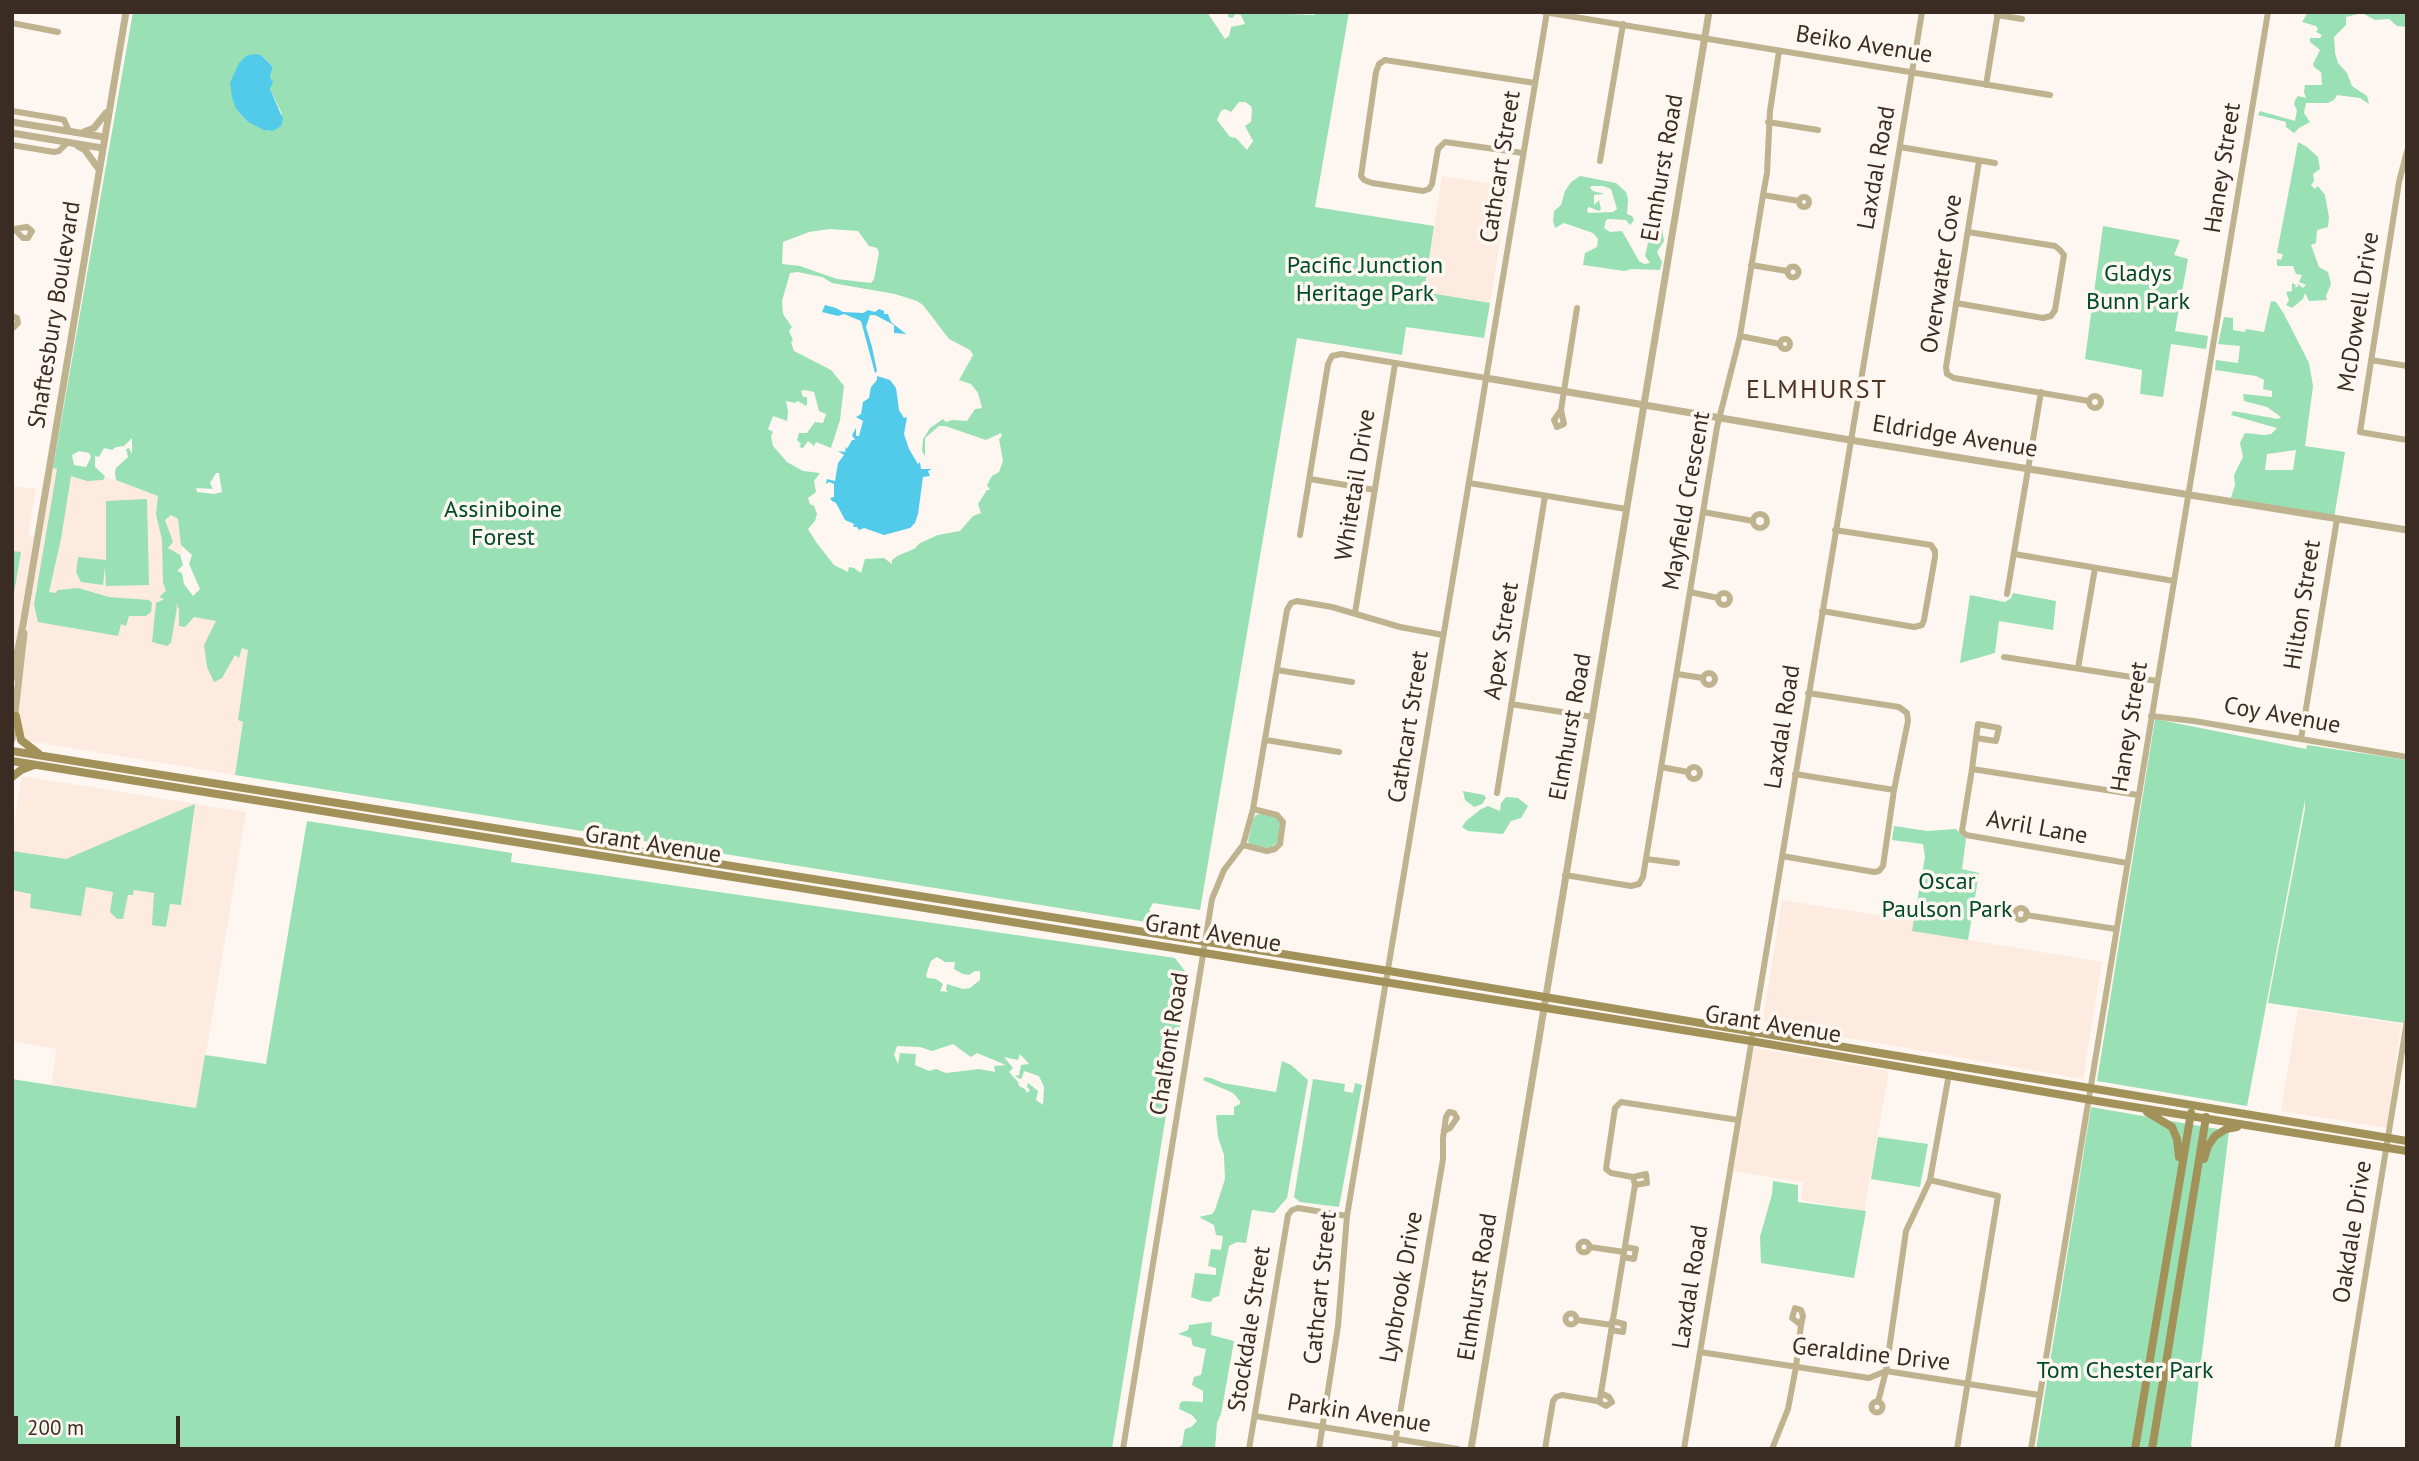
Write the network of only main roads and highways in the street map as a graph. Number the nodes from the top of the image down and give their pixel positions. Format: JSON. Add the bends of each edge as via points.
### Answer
{"nodes":[{"id":1,"x":16,"y":716,"type":"road end"},
{"id":2,"x":12,"y":751,"type":"edge"},
{"id":3,"x":41,"y":755,"type":"junction"},
{"id":4,"x":12,"y":761,"type":"edge"},
{"id":5,"x":34,"y":765,"type":"junction"},
{"id":6,"x":12,"y":777,"type":"edge"},
{"id":7,"x":1658,"y":1016,"type":"junction"},
{"id":8,"x":1655,"y":1026,"type":"junction"},
{"id":9,"x":2192,"y":1106,"type":"junction"},
{"id":10,"x":2138,"y":1108,"type":"junction"},
{"id":11,"x":2207,"y":1108,"type":"junction"},
{"id":12,"x":2190,"y":1116,"type":"junction"},
{"id":13,"x":2206,"y":1119,"type":"junction"},
{"id":14,"x":2250,"y":1126,"type":"junction"},
{"id":15,"x":2407,"y":1141,"type":"edge"},
{"id":16,"x":2407,"y":1152,"type":"edge"},
{"id":17,"x":2179,"y":1176,"type":"junction"},
{"id":18,"x":2197,"y":1180,"type":"junction"},
{"id":19,"x":2135,"y":1449,"type":"edge"},
{"id":20,"x":2152,"y":1449,"type":"edge"}],
"edges":[{"from":1,"to":3,"type":"main road","via":[[21,740]]},
{"from":2,"to":3,"type":"main road","name":"Grant Avenue"},
{"from":3,"to":7,"type":"main road","name":"Grant Avenue"},
{"from":4,"to":5,"type":"main road","name":"Grant Avenue"},
{"from":5,"to":6,"type":"main road"},
{"from":5,"to":8,"type":"main road","name":"Grant Avenue"},
{"from":7,"to":8,"type":"main road"},
{"from":7,"to":9,"type":"main road","name":"Grant Avenue"},
{"from":8,"to":10,"type":"main road","name":"Grant Avenue"},
{"from":9,"to":11,"type":"main road","name":"Grant Avenue"},
{"from":9,"to":12,"type":"main road"},
{"from":10,"to":12,"type":"main road","name":"Grant Avenue"},
{"from":10,"to":17,"type":"main road","via":[[2167,1122],[2175,1132]]},
{"from":11,"to":13,"type":"main road"},
{"from":11,"to":15,"type":"main road","name":"Grant Avenue"},
{"from":12,"to":13,"type":"main road","name":"Grant Avenue"},
{"from":12,"to":17,"type":"main road"},
{"from":13,"to":14,"type":"main road","name":"Grant Avenue"},
{"from":13,"to":18,"type":"main road"},
{"from":14,"to":16,"type":"main road","name":"Grant Avenue"},
{"from":14,"to":18,"type":"main road","via":[[2226,1129],[2215,1136]]},
{"from":17,"to":19,"type":"main road"},
{"from":18,"to":20,"type":"main road"}]}
